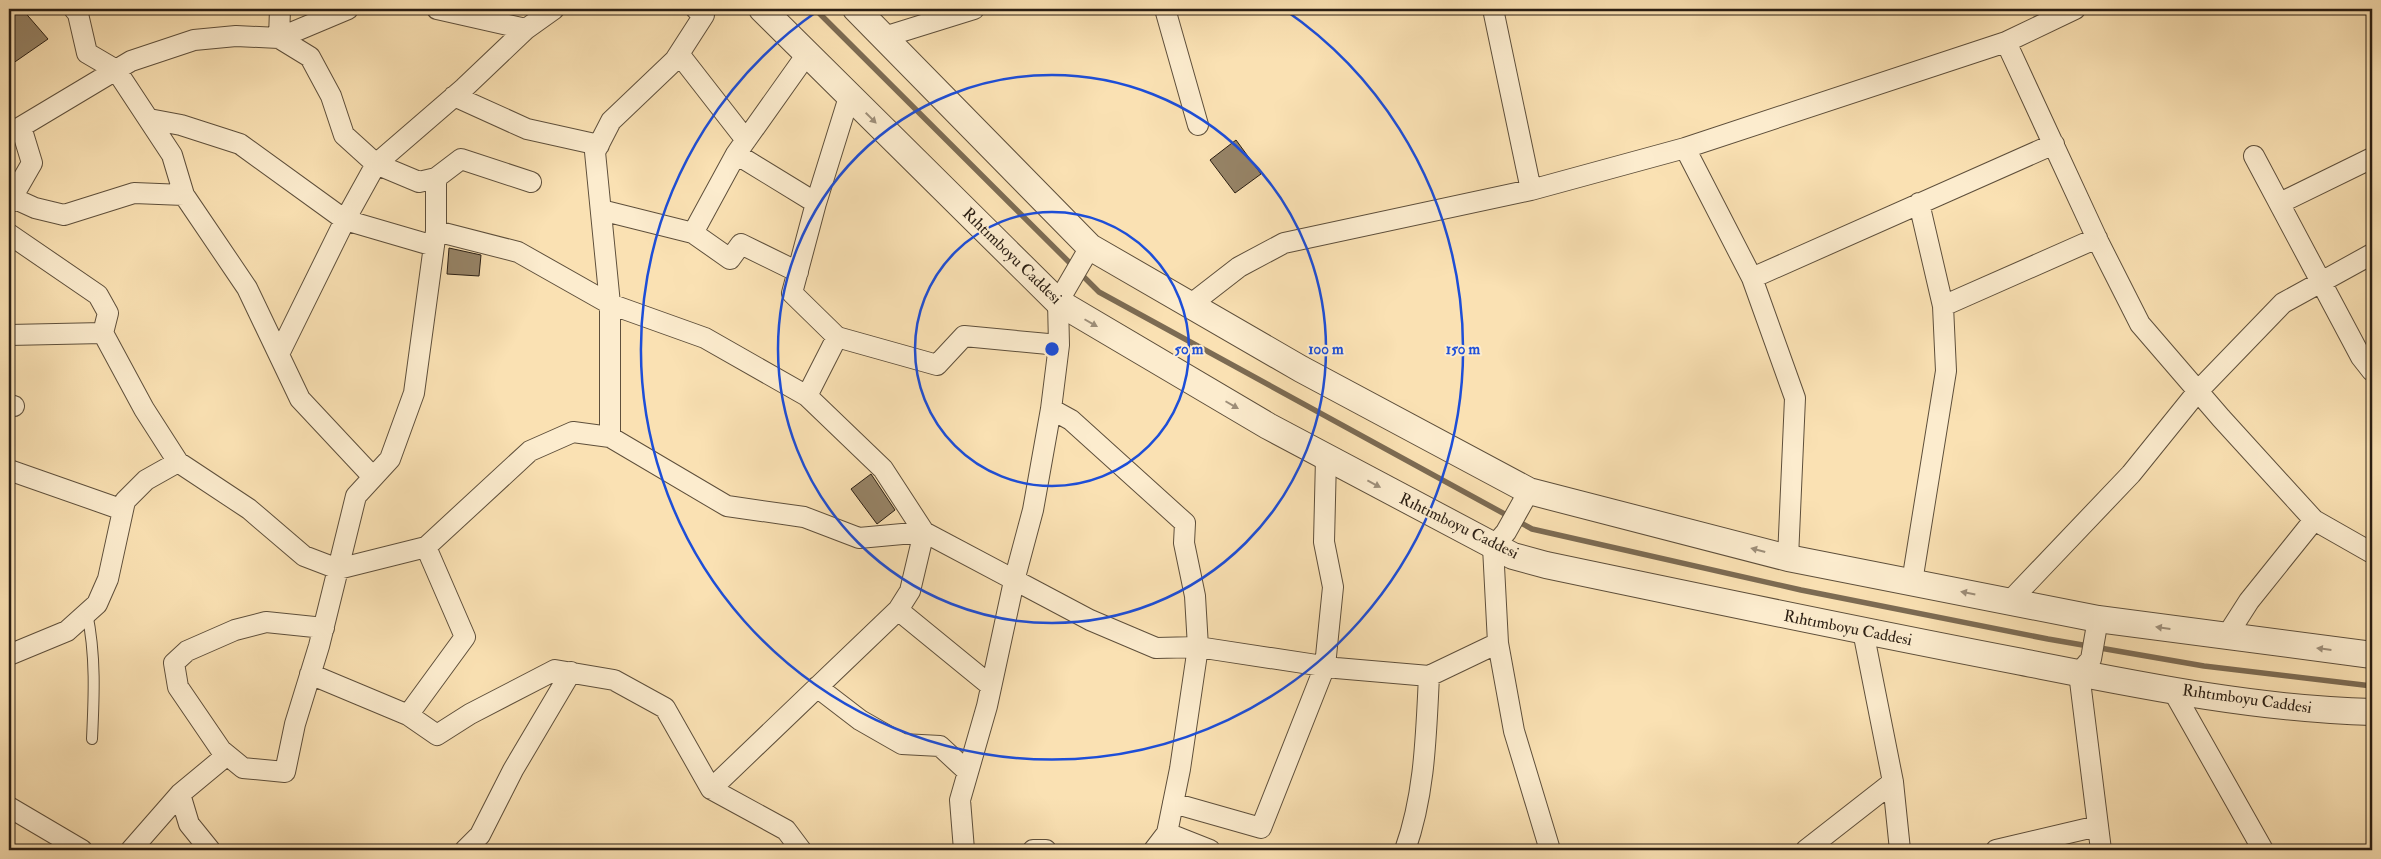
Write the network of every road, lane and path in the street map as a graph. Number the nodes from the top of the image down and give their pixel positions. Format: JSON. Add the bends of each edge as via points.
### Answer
{"nodes":[{"id":1,"x":74,"y":9,"type":"edge"},
{"id":2,"x":280,"y":9,"type":"edge"},
{"id":3,"x":348,"y":9,"type":"edge"},
{"id":4,"x":437,"y":9,"type":"edge"},
{"id":5,"x":554,"y":9,"type":"edge"},
{"id":6,"x":696,"y":9,"type":"edge"},
{"id":7,"x":762,"y":9,"type":"edge"},
{"id":8,"x":856,"y":9,"type":"edge"},
{"id":9,"x":974,"y":9,"type":"edge"},
{"id":10,"x":1165,"y":9,"type":"edge"},
{"id":11,"x":1493,"y":9,"type":"edge"},
{"id":12,"x":2074,"y":9,"type":"edge"},
{"id":13,"x":526,"y":29,"type":"junction"},
{"id":14,"x":884,"y":37,"type":"junction"},
{"id":15,"x":279,"y":38,"type":"junction"},
{"id":16,"x":2006,"y":42,"type":"junction"},
{"id":17,"x":680,"y":54,"type":"junction"},
{"id":18,"x":807,"y":54,"type":"junction"},
{"id":19,"x":116,"y":70,"type":"junction"},
{"id":20,"x":454,"y":96,"type":"junction"},
{"id":21,"x":850,"y":97,"type":"junction"},
{"id":22,"x":148,"y":119,"type":"junction"},
{"id":23,"x":1198,"y":126,"type":"dead end"},
{"id":24,"x":15,"y":131,"type":"edge"},
{"id":25,"x":2054,"y":144,"type":"junction"},
{"id":26,"x":598,"y":145,"type":"junction"},
{"id":27,"x":741,"y":147,"type":"junction"},
{"id":28,"x":1686,"y":148,"type":"junction"},
{"id":29,"x":2254,"y":156,"type":"dead end"},
{"id":30,"x":2372,"y":158,"type":"edge"},
{"id":31,"x":376,"y":164,"type":"junction"},
{"id":32,"x":436,"y":178,"type":"junction"},
{"id":33,"x":532,"y":182,"type":"dead end"},
{"id":34,"x":1531,"y":190,"type":"junction"},
{"id":35,"x":184,"y":195,"type":"junction"},
{"id":36,"x":11,"y":201,"type":"edge"},
{"id":37,"x":816,"y":203,"type":"junction"},
{"id":38,"x":1919,"y":203,"type":"junction"},
{"id":39,"x":2280,"y":203,"type":"junction"},
{"id":40,"x":601,"y":210,"type":"junction"},
{"id":41,"x":345,"y":220,"type":"junction"},
{"id":42,"x":693,"y":233,"type":"junction"},
{"id":43,"x":9,"y":234,"type":"edge"},
{"id":44,"x":2097,"y":238,"type":"junction"},
{"id":45,"x":435,"y":239,"type":"junction"},
{"id":46,"x":1087,"y":253,"type":"junction"},
{"id":47,"x":2372,"y":254,"type":"edge"},
{"id":48,"x":798,"y":272,"type":"junction"},
{"id":49,"x":1752,"y":278,"type":"junction"},
{"id":50,"x":2322,"y":282,"type":"junction"},
{"id":51,"x":1063,"y":293,"type":"junction"},
{"id":52,"x":610,"y":304,"type":"junction"},
{"id":53,"x":1190,"y":305,"type":"junction"},
{"id":54,"x":1943,"y":306,"type":"junction"},
{"id":55,"x":103,"y":333,"type":"junction"},
{"id":56,"x":9,"y":335,"type":"edge"},
{"id":57,"x":837,"y":338,"type":"junction"},
{"id":58,"x":1059,"y":345,"type":"junction"},
{"id":59,"x":279,"y":354,"type":"junction"},
{"id":60,"x":2372,"y":371,"type":"edge"},
{"id":61,"x":2198,"y":391,"type":"junction"},
{"id":62,"x":807,"y":396,"type":"junction"},
{"id":63,"x":1051,"y":409,"type":"junction"},
{"id":64,"x":610,"y":437,"type":"junction"},
{"id":65,"x":1326,"y":458,"type":"junction"},
{"id":66,"x":178,"y":462,"type":"junction"},
{"id":67,"x":10,"y":468,"type":"edge"},
{"id":68,"x":373,"y":477,"type":"junction"},
{"id":69,"x":1525,"y":497,"type":"junction"},
{"id":70,"x":123,"y":510,"type":"junction"},
{"id":71,"x":2314,"y":520,"type":"junction"},
{"id":72,"x":924,"y":532,"type":"junction"},
{"id":73,"x":1499,"y":539,"type":"junction"},
{"id":74,"x":426,"y":547,"type":"junction"},
{"id":75,"x":2372,"y":553,"type":"edge"},
{"id":76,"x":1788,"y":558,"type":"junction"},
{"id":77,"x":338,"y":569,"type":"junction"},
{"id":78,"x":1014,"y":581,"type":"junction"},
{"id":79,"x":1912,"y":582,"type":"junction"},
{"id":80,"x":2010,"y":601,"type":"junction"},
{"id":81,"x":898,"y":610,"type":"junction"},
{"id":82,"x":88,"y":613,"type":"junction"},
{"id":83,"x":2098,"y":625,"type":"junction"},
{"id":84,"x":324,"y":628,"type":"junction"},
{"id":85,"x":1863,"y":631,"type":"junction"},
{"id":86,"x":2226,"y":637,"type":"junction"},
{"id":87,"x":1498,"y":643,"type":"junction"},
{"id":88,"x":1198,"y":646,"type":"junction"},
{"id":89,"x":9,"y":655,"type":"edge"},
{"id":90,"x":2372,"y":655,"type":"edge"},
{"id":91,"x":1325,"y":666,"type":"junction"},
{"id":92,"x":2085,"y":666,"type":"junction"},
{"id":93,"x":571,"y":672,"type":"junction"},
{"id":94,"x":310,"y":674,"type":"junction"},
{"id":95,"x":1429,"y":676,"type":"junction"},
{"id":96,"x":991,"y":686,"type":"junction"},
{"id":97,"x":817,"y":687,"type":"junction"},
{"id":98,"x":2172,"y":689,"type":"junction"},
{"id":99,"x":2372,"y":712,"type":"edge"},
{"id":100,"x":408,"y":715,"type":"junction"},
{"id":101,"x":92,"y":739,"type":"dead end"},
{"id":102,"x":227,"y":755,"type":"junction"},
{"id":103,"x":968,"y":772,"type":"junction"},
{"id":104,"x":1893,"y":782,"type":"junction"},
{"id":105,"x":711,"y":789,"type":"junction"},
{"id":106,"x":180,"y":794,"type":"junction"},
{"id":107,"x":1173,"y":803,"type":"junction"},
{"id":108,"x":9,"y":807,"type":"edge"},
{"id":109,"x":2098,"y":826,"type":"junction"},
{"id":110,"x":1167,"y":833,"type":"junction"},
{"id":111,"x":82,"y":850,"type":"edge"},
{"id":112,"x":132,"y":850,"type":"edge"},
{"id":113,"x":210,"y":850,"type":"edge"},
{"id":114,"x":465,"y":850,"type":"edge"},
{"id":115,"x":801,"y":850,"type":"edge"},
{"id":116,"x":964,"y":850,"type":"edge"},
{"id":117,"x":1033,"y":850,"type":"edge"},
{"id":118,"x":1046,"y":850,"type":"edge"},
{"id":119,"x":1154,"y":850,"type":"edge"},
{"id":120,"x":1210,"y":850,"type":"edge"},
{"id":121,"x":1405,"y":850,"type":"edge"},
{"id":122,"x":1550,"y":850,"type":"edge"},
{"id":123,"x":1806,"y":850,"type":"edge"},
{"id":124,"x":1900,"y":850,"type":"edge"},
{"id":125,"x":1996,"y":850,"type":"edge"},
{"id":126,"x":2101,"y":850,"type":"edge"},
{"id":127,"x":2263,"y":850,"type":"edge"}],
"edges":[{"from":1,"to":19,"type":"street","via":[[87,53]]},
{"from":2,"to":15,"type":"street"},
{"from":3,"to":15,"type":"street"},
{"from":4,"to":13,"type":"street"},
{"from":5,"to":13,"type":"street"},
{"from":6,"to":17,"type":"street","via":[[704,14]]},
{"from":7,"to":18,"type":"street","name":"Rıhtımboyu Caddesi"},
{"from":8,"to":14,"type":"street"},
{"from":9,"to":14,"type":"street"},
{"from":10,"to":23,"type":"street"},
{"from":11,"to":34,"type":"street"},
{"from":12,"to":16,"type":"street"},
{"from":13,"to":20,"type":"street"},
{"from":14,"to":46,"type":"street"},
{"from":15,"to":19,"type":"street","via":[[236,36],[194,40],[131,61]]},
{"from":15,"to":31,"type":"street","via":[[310,57],[331,96],[344,135]]},
{"from":16,"to":25,"type":"street"},
{"from":16,"to":28,"type":"street"},
{"from":17,"to":26,"type":"street","via":[[611,121]]},
{"from":17,"to":27,"type":"street"},
{"from":18,"to":21,"type":"street","name":"Rıhtımboyu Caddesi"},
{"from":18,"to":27,"type":"street"},
{"from":19,"to":22,"type":"street"},
{"from":19,"to":24,"type":"street"},
{"from":20,"to":26,"type":"street","via":[[526,129]]},
{"from":20,"to":31,"type":"street"},
{"from":21,"to":37,"type":"street"},
{"from":21,"to":51,"type":"street","name":"Rıhtımboyu Caddesi","one_way":true},
{"from":22,"to":35,"type":"street","via":[[172,155]]},
{"from":22,"to":41,"type":"street","via":[[181,125],[240,144]]},
{"from":24,"to":36,"type":"street","via":[[32,163]]},
{"from":25,"to":38,"type":"street"},
{"from":25,"to":44,"type":"street"},
{"from":26,"to":40,"type":"street","via":[[595,152]]},
{"from":27,"to":37,"type":"street"},
{"from":27,"to":42,"type":"street"},
{"from":28,"to":34,"type":"street"},
{"from":28,"to":49,"type":"street"},
{"from":29,"to":39,"type":"street"},
{"from":30,"to":39,"type":"street"},
{"from":31,"to":32,"type":"street","via":[[418,182]]},
{"from":31,"to":41,"type":"street"},
{"from":32,"to":33,"type":"street","via":[[461,160]]},
{"from":32,"to":45,"type":"street"},
{"from":34,"to":53,"type":"street","via":[[1284,243],[1239,267]]},
{"from":35,"to":36,"type":"street","via":[[134,193],[64,215]]},
{"from":35,"to":59,"type":"street","via":[[247,288]]},
{"from":37,"to":48,"type":"street"},
{"from":38,"to":49,"type":"street"},
{"from":38,"to":54,"type":"street"},
{"from":39,"to":50,"type":"street"},
{"from":40,"to":42,"type":"street"},
{"from":40,"to":52,"type":"street"},
{"from":41,"to":45,"type":"street"},
{"from":41,"to":59,"type":"street"},
{"from":42,"to":48,"type":"street","via":[[730,260],[742,244]]},
{"from":43,"to":55,"type":"street","via":[[98,295],[108,313]]},
{"from":44,"to":54,"type":"street"},
{"from":44,"to":61,"type":"street","via":[[2140,324]]},
{"from":45,"to":52,"type":"street","via":[[518,252]]},
{"from":45,"to":68,"type":"street","via":[[414,393],[390,459]]},
{"from":46,"to":51,"type":"street"},
{"from":46,"to":53,"type":"street"},
{"from":47,"to":50,"type":"street"},
{"from":48,"to":57,"type":"street","via":[[792,292]]},
{"from":49,"to":76,"type":"street","via":[[1795,398]]},
{"from":50,"to":60,"type":"street","via":[[2361,357]]},
{"from":50,"to":61,"type":"street","via":[[2283,303]]},
{"from":51,"to":58,"type":"street"},
{"from":51,"to":65,"type":"street","name":"Rıhtımboyu Caddesi","one_way":true},
{"from":52,"to":62,"type":"street","via":[[705,338]]},
{"from":52,"to":64,"type":"street"},
{"from":53,"to":69,"type":"street"},
{"from":54,"to":79,"type":"street","via":[[1946,371]]},
{"from":55,"to":56,"type":"street"},
{"from":55,"to":66,"type":"street","via":[[144,409]]},
{"from":57,"to":58,"type":"street","via":[[937,365],[964,336]]},
{"from":57,"to":62,"type":"street"},
{"from":58,"to":63,"type":"street"},
{"from":59,"to":68,"type":"street","via":[[300,399]]},
{"from":61,"to":71,"type":"street"},
{"from":61,"to":80,"type":"street","via":[[2131,474]]},
{"from":62,"to":72,"type":"street","via":[[884,469]]},
{"from":63,"to":78,"type":"street","via":[[1033,510]]},
{"from":63,"to":88,"type":"street","via":[[1071,420],[1185,523],[1184,543],[1195,596]]},
{"from":64,"to":72,"type":"street","via":[[727,506],[804,517],[859,538]]},
{"from":64,"to":74,"type":"street","via":[[573,432],[530,451]]},
{"from":65,"to":73,"type":"street","name":"Rıhtımboyu Caddesi","one_way":true},
{"from":65,"to":91,"type":"street","via":[[1324,542],[1333,587]]},
{"from":66,"to":70,"type":"street","via":[[146,480],[125,500]]},
{"from":66,"to":77,"type":"street","via":[[249,509],[304,556]]},
{"from":67,"to":70,"type":"street"},
{"from":68,"to":77,"type":"street","via":[[356,496]]},
{"from":69,"to":73,"type":"street"},
{"from":76,"to":69,"type":"street","one_way":true},
{"from":70,"to":82,"type":"street","via":[[108,579],[98,604]]},
{"from":71,"to":75,"type":"street"},
{"from":71,"to":86,"type":"street","via":[[2249,600]]},
{"from":72,"to":78,"type":"street"},
{"from":72,"to":81,"type":"street","via":[[910,591]]},
{"from":73,"to":85,"type":"street","name":"Rıhtımboyu Caddesi","via":[[1514,556],[1546,565]]},
{"from":73,"to":87,"type":"street"},
{"from":74,"to":77,"type":"street"},
{"from":74,"to":100,"type":"street","via":[[465,637]]},
{"from":76,"to":79,"type":"street"},
{"from":77,"to":84,"type":"street"},
{"from":78,"to":88,"type":"street","via":[[1090,620],[1156,648]]},
{"from":78,"to":96,"type":"street"},
{"from":80,"to":79,"type":"street","one_way":true},
{"from":80,"to":83,"type":"street"},
{"from":81,"to":96,"type":"street"},
{"from":81,"to":97,"type":"street"},
{"from":82,"to":89,"type":"street","via":[[67,631]]},
{"from":82,"to":101,"type":"lane","via":[[95,690]]},
{"from":86,"to":83,"type":"street","one_way":true},
{"from":83,"to":92,"type":"street"},
{"from":84,"to":94,"type":"street"},
{"from":84,"to":102,"type":"street","via":[[266,622],[235,630],[188,651],[174,663],[178,687]]},
{"from":85,"to":92,"type":"street","name":"Rıhtımboyu Caddesi"},
{"from":85,"to":104,"type":"street"},
{"from":90,"to":86,"type":"street","one_way":true},
{"from":87,"to":95,"type":"street"},
{"from":87,"to":122,"type":"street","via":[[1514,732]]},
{"from":88,"to":91,"type":"street"},
{"from":88,"to":107,"type":"street"},
{"from":91,"to":95,"type":"street"},
{"from":91,"to":107,"type":"street","via":[[1261,828]]},
{"from":92,"to":98,"type":"street","name":"Rıhtımboyu Caddesi"},
{"from":92,"to":109,"type":"street"},
{"from":93,"to":100,"type":"street","via":[[555,670],[470,714],[437,736]]},
{"from":93,"to":105,"type":"street","via":[[614,680],[665,708]]},
{"from":93,"to":114,"type":"street","via":[[513,770],[480,835]]},
{"from":94,"to":100,"type":"street"},
{"from":94,"to":102,"type":"street","via":[[285,772],[243,768]]},
{"from":95,"to":121,"type":"street","via":[[1416,821]]},
{"from":96,"to":103,"type":"street"},
{"from":97,"to":103,"type":"street","via":[[860,720],[902,744],[940,746]]},
{"from":97,"to":105,"type":"street"},
{"from":98,"to":99,"type":"street","name":"Rıhtımboyu Caddesi","via":[[2326,710]]},
{"from":98,"to":127,"type":"street"},
{"from":102,"to":106,"type":"street"},
{"from":103,"to":116,"type":"street","via":[[960,800]]},
{"from":104,"to":123,"type":"street"},
{"from":104,"to":124,"type":"street"},
{"from":105,"to":115,"type":"street","via":[[786,830]]},
{"from":106,"to":112,"type":"street"},
{"from":106,"to":113,"type":"street","via":[[189,824]]},
{"from":107,"to":110,"type":"street"},
{"from":108,"to":111,"type":"street"},
{"from":109,"to":125,"type":"street"},
{"from":109,"to":126,"type":"street"},
{"from":110,"to":119,"type":"street"},
{"from":110,"to":120,"type":"street"},
{"from":117,"to":118,"type":"street"}]}
